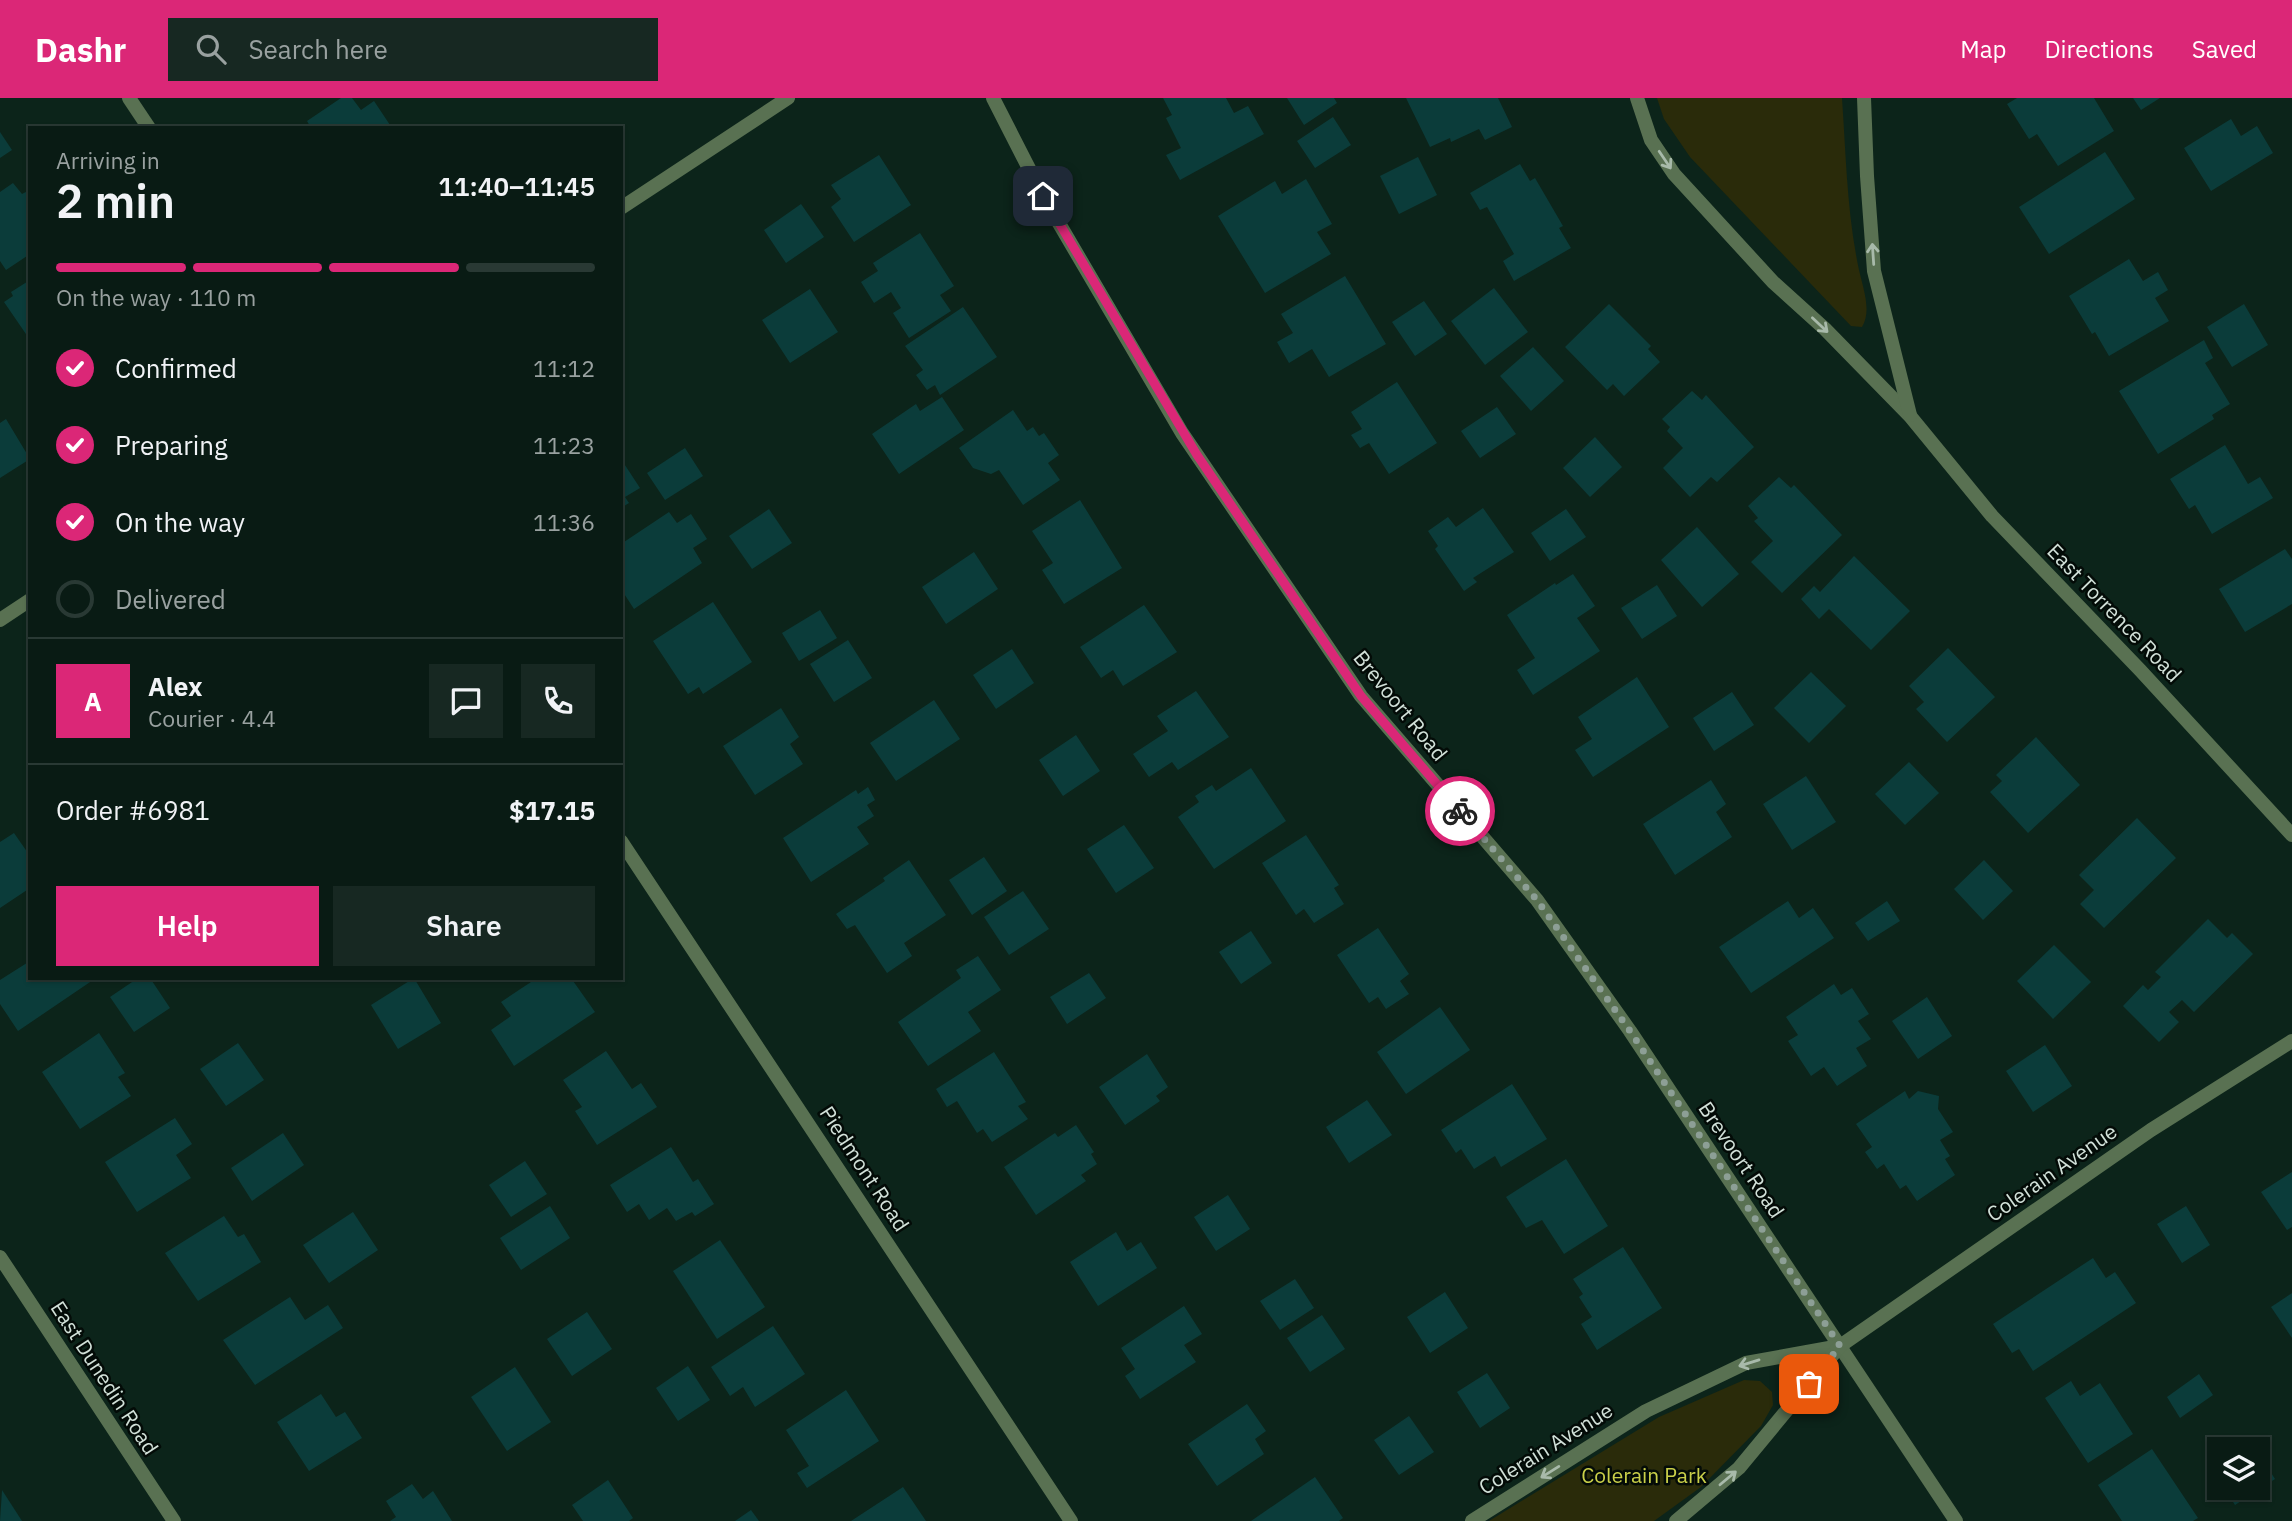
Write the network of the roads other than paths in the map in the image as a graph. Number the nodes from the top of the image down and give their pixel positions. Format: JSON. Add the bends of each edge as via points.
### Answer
{"nodes":[{"id":1,"x":129,"y":98,"type":"edge"},
{"id":2,"x":788,"y":98,"type":"edge"},
{"id":3,"x":993,"y":98,"type":"edge"},
{"id":4,"x":1637,"y":98,"type":"edge"},
{"id":5,"x":1864,"y":98,"type":"edge"},
{"id":6,"x":148,"y":126,"type":"edge"},
{"id":7,"x":623,"y":207,"type":"edge"},
{"id":8,"x":1910,"y":416,"type":"junction"},
{"id":9,"x":28,"y":601,"type":"edge"},
{"id":10,"x":0,"y":620,"type":"edge"},
{"id":11,"x":2292,"y":835,"type":"edge"},
{"id":12,"x":623,"y":844,"type":"edge"},
{"id":13,"x":2292,"y":1041,"type":"edge"},
{"id":14,"x":0,"y":1257,"type":"edge"},
{"id":15,"x":1840,"y":1346,"type":"junction"},
{"id":16,"x":174,"y":1521,"type":"edge"},
{"id":17,"x":1071,"y":1521,"type":"edge"},
{"id":18,"x":1472,"y":1521,"type":"edge"},
{"id":19,"x":1675,"y":1521,"type":"edge"},
{"id":20,"x":1956,"y":1521,"type":"edge"}],
"edges":[{"from":1,"to":6,"type":"street"},
{"from":2,"to":7,"type":"street"},
{"from":3,"to":15,"type":"street","name":"Brevoort Road","via":[[1043,196],[1182,433],[1228,502],[1361,696],[1537,900]]},
{"from":4,"to":8,"type":"street","name":"East Torrence Road","one_way":true,"via":[[1651,140],[1674,174],[1773,282]]},
{"from":8,"to":5,"type":"street","name":"East Torrence Road","one_way":true,"via":[[1874,271]]},
{"from":8,"to":11,"type":"street","name":"East Torrence Road","via":[[1992,516]]},
{"from":9,"to":10,"type":"street"},
{"from":12,"to":17,"type":"street","name":"Piedmont Road"},
{"from":13,"to":15,"type":"street","name":"Colerain Avenue","via":[[2151,1130]]},
{"from":14,"to":16,"type":"street","name":"East Dunedin Road"},
{"from":15,"to":18,"type":"street","name":"Colerain Avenue","one_way":true,"via":[[1746,1363],[1646,1411]]},
{"from":19,"to":15,"type":"street","name":"Colerain Avenue","one_way":true,"via":[[1739,1468]]},
{"from":15,"to":20,"type":"street","name":"Brevoort Road"}]}
